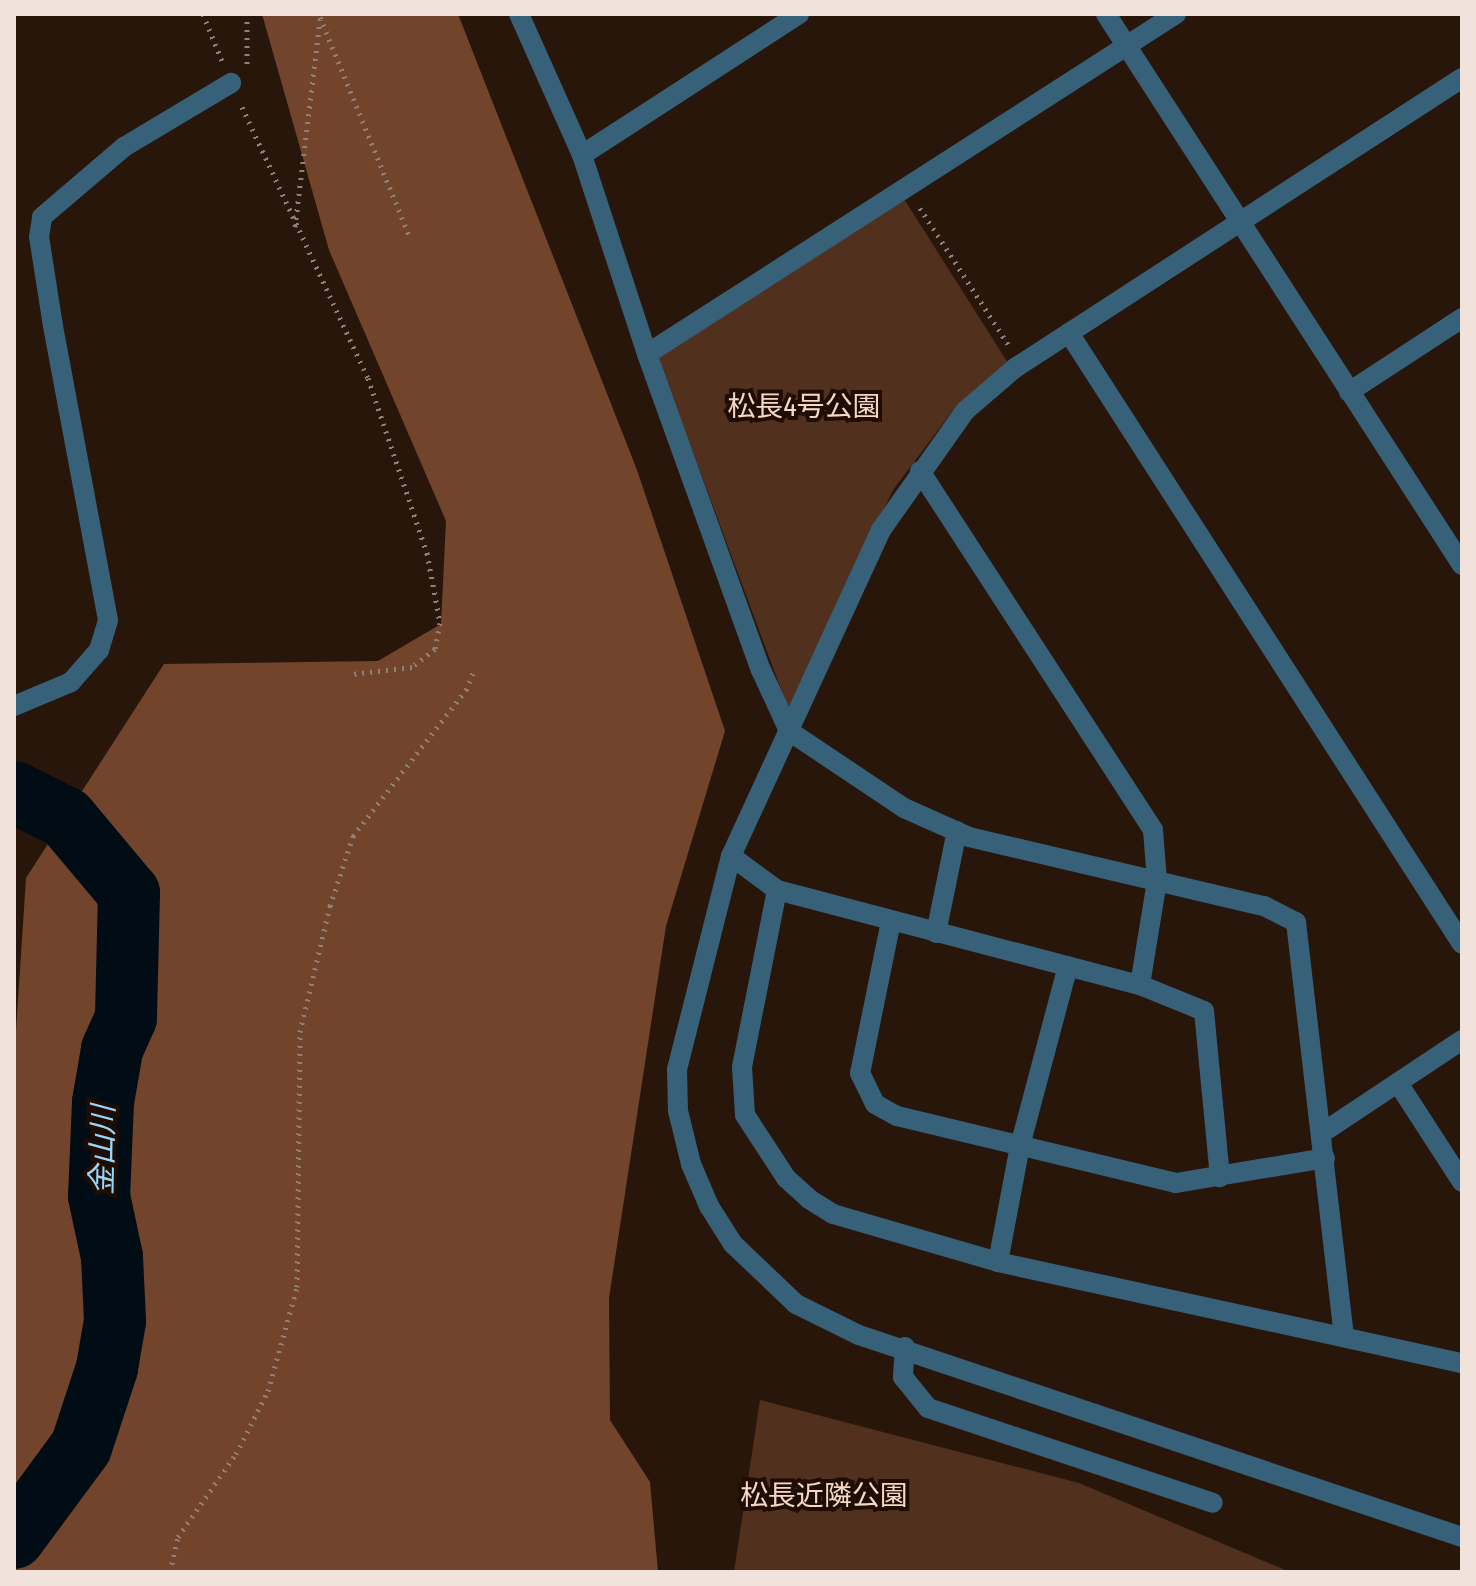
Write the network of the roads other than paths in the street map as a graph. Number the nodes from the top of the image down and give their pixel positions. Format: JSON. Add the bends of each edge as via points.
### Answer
{"nodes":[{"id":1,"x":519,"y":14,"type":"edge"},
{"id":2,"x":799,"y":14,"type":"edge"},
{"id":3,"x":1106,"y":14,"type":"edge"},
{"id":4,"x":1176,"y":14,"type":"edge"},
{"id":5,"x":1126,"y":46,"type":"junction"},
{"id":6,"x":1462,"y":78,"type":"edge"},
{"id":7,"x":231,"y":83,"type":"road end"},
{"id":8,"x":582,"y":155,"type":"junction"},
{"id":9,"x":1238,"y":223,"type":"junction"},
{"id":10,"x":1462,"y":318,"type":"edge"},
{"id":11,"x":1069,"y":333,"type":"junction"},
{"id":12,"x":647,"y":354,"type":"junction"},
{"id":13,"x":1349,"y":392,"type":"junction"},
{"id":14,"x":920,"y":471,"type":"junction"},
{"id":15,"x":1461,"y":562,"type":"edge"},
{"id":16,"x":14,"y":706,"type":"edge"},
{"id":17,"x":789,"y":731,"type":"junction"},
{"id":18,"x":957,"y":831,"type":"junction"},
{"id":19,"x":731,"y":856,"type":"junction"},
{"id":20,"x":1157,"y":881,"type":"junction"},
{"id":21,"x":777,"y":890,"type":"junction"},
{"id":22,"x":891,"y":921,"type":"junction"},
{"id":23,"x":936,"y":933,"type":"junction"},
{"id":24,"x":1462,"y":944,"type":"edge"},
{"id":25,"x":1068,"y":966,"type":"junction"},
{"id":26,"x":1140,"y":985,"type":"junction"},
{"id":27,"x":1462,"y":1040,"type":"edge"},
{"id":28,"x":1398,"y":1083,"type":"junction"},
{"id":29,"x":1322,"y":1133,"type":"junction"},
{"id":30,"x":1020,"y":1146,"type":"junction"},
{"id":31,"x":1325,"y":1158,"type":"junction"},
{"id":32,"x":1220,"y":1177,"type":"junction"},
{"id":33,"x":1462,"y":1182,"type":"edge"},
{"id":34,"x":998,"y":1262,"type":"junction"},
{"id":35,"x":1344,"y":1335,"type":"junction"},
{"id":36,"x":905,"y":1347,"type":"junction"},
{"id":37,"x":1462,"y":1363,"type":"edge"},
{"id":38,"x":1213,"y":1503,"type":"dead end"},
{"id":39,"x":1462,"y":1537,"type":"edge"}],
"edges":[{"from":1,"to":8,"type":"street"},
{"from":2,"to":8,"type":"street"},
{"from":3,"to":5,"type":"street"},
{"from":4,"to":5,"type":"street"},
{"from":5,"to":9,"type":"street"},
{"from":5,"to":12,"type":"street"},
{"from":6,"to":9,"type":"street"},
{"from":7,"to":16,"type":"street","via":[[124,147],[42,217],[39,237],[53,326],[108,620],[99,650],[71,682]]},
{"from":8,"to":12,"type":"street"},
{"from":9,"to":11,"type":"street"},
{"from":9,"to":13,"type":"street"},
{"from":10,"to":13,"type":"street"},
{"from":11,"to":14,"type":"street","via":[[965,411]]},
{"from":11,"to":24,"type":"street"},
{"from":12,"to":17,"type":"street","via":[[761,670]]},
{"from":13,"to":15,"type":"street"},
{"from":14,"to":17,"type":"street","via":[[881,530]]},
{"from":14,"to":20,"type":"street","via":[[1153,830]]},
{"from":17,"to":18,"type":"street","via":[[904,808]]},
{"from":17,"to":19,"type":"street"},
{"from":18,"to":20,"type":"street"},
{"from":18,"to":23,"type":"street"},
{"from":19,"to":21,"type":"street"},
{"from":19,"to":36,"type":"street","via":[[677,1069],[678,1111],[691,1164],[733,1244],[765,1279],[827,1323]]},
{"from":20,"to":26,"type":"street"},
{"from":20,"to":29,"type":"street","via":[[1264,906],[1296,922]]},
{"from":21,"to":22,"type":"street"},
{"from":21,"to":34,"type":"street","via":[[742,1067],[745,1115],[764,1149],[786,1178],[833,1214]]},
{"from":22,"to":23,"type":"street"},
{"from":22,"to":30,"type":"street","via":[[860,1073],[875,1104],[897,1116]]},
{"from":23,"to":25,"type":"street"},
{"from":25,"to":26,"type":"street"},
{"from":25,"to":30,"type":"street"},
{"from":26,"to":32,"type":"street","via":[[1204,1011]]},
{"from":27,"to":28,"type":"street"},
{"from":28,"to":29,"type":"street"},
{"from":28,"to":33,"type":"street"},
{"from":29,"to":31,"type":"street"},
{"from":30,"to":32,"type":"street","via":[[1176,1183]]},
{"from":30,"to":34,"type":"street"},
{"from":31,"to":32,"type":"street"},
{"from":31,"to":35,"type":"street"},
{"from":34,"to":35,"type":"street"},
{"from":35,"to":37,"type":"street"},
{"from":36,"to":38,"type":"street","via":[[903,1377],[928,1408]]},
{"from":36,"to":39,"type":"street"}]}
